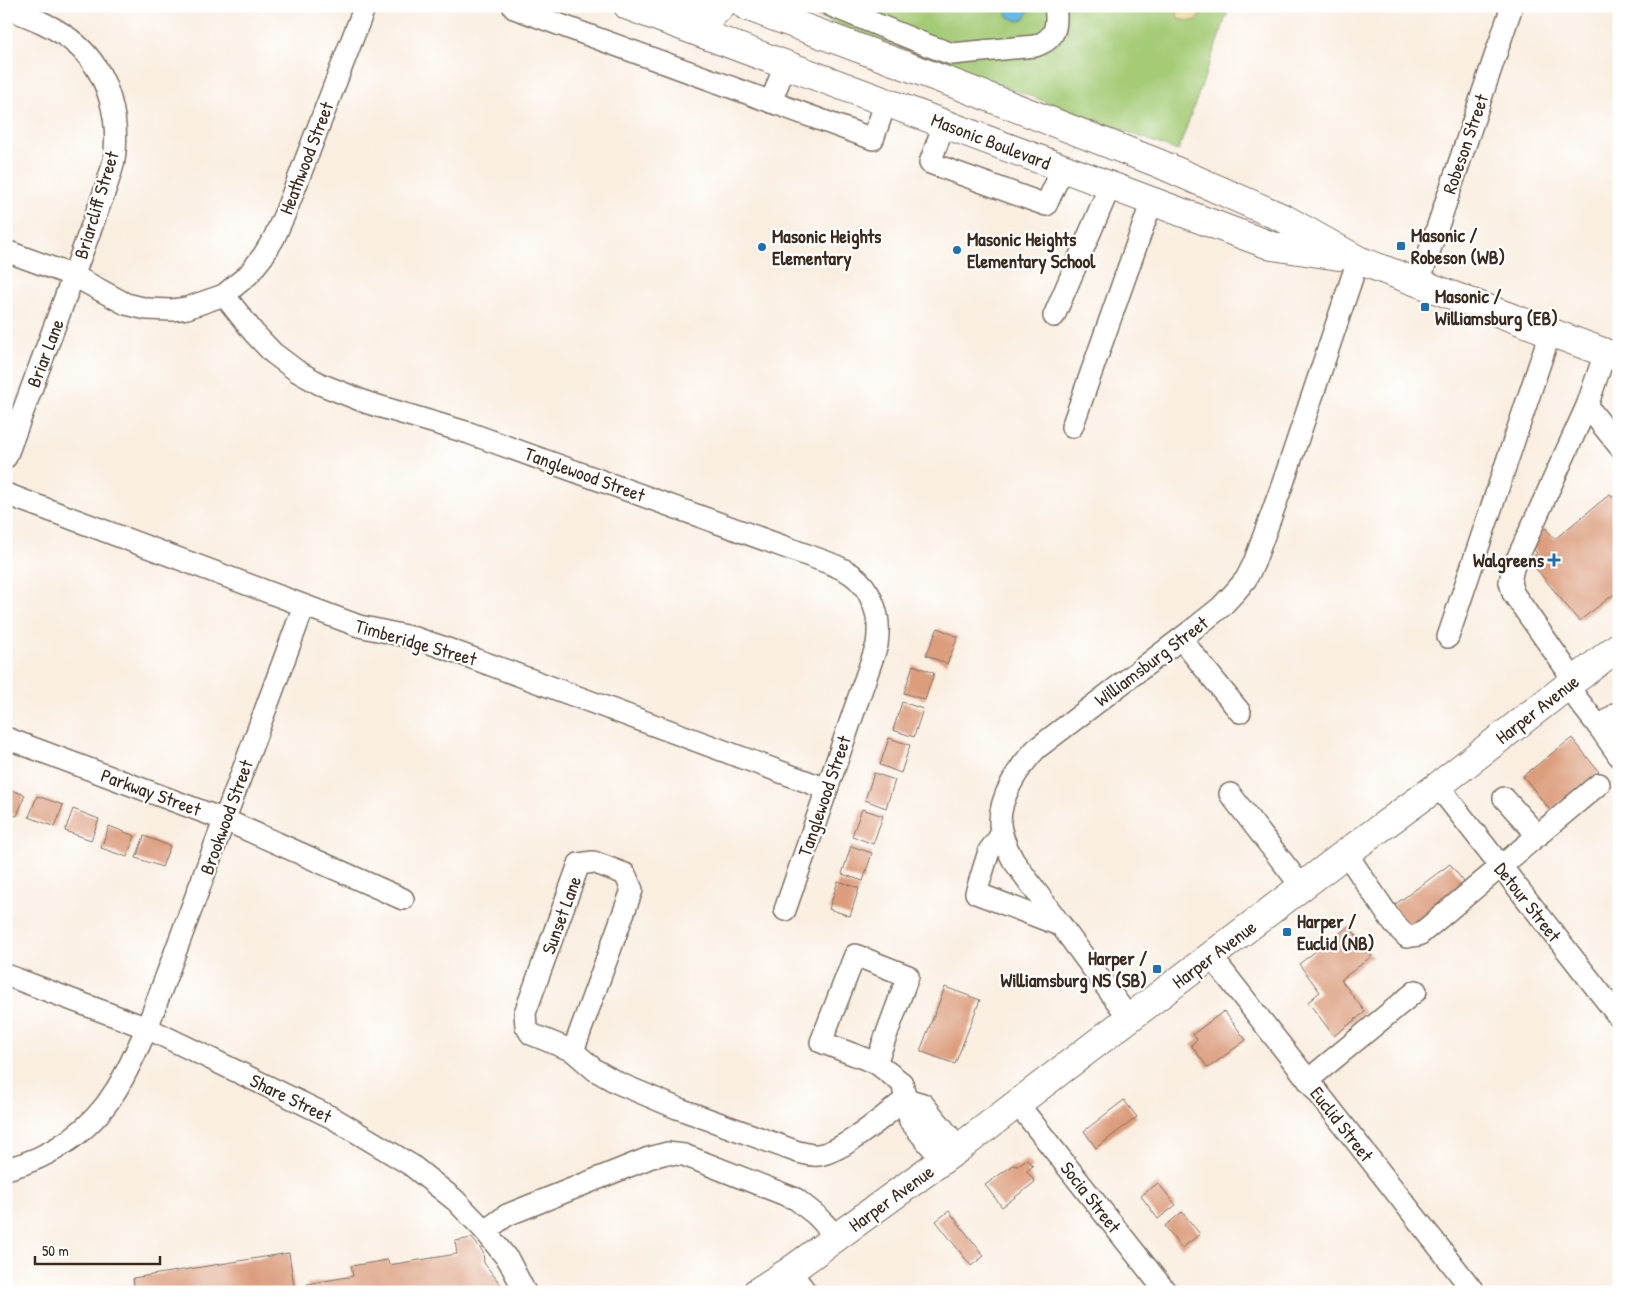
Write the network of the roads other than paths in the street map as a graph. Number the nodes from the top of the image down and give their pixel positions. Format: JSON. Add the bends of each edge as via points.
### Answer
{"nodes":[{"id":1,"x":365,"y":6,"type":"edge"},
{"id":2,"x":515,"y":6,"type":"edge"},
{"id":3,"x":628,"y":6,"type":"edge"},
{"id":4,"x":664,"y":6,"type":"edge"},
{"id":5,"x":721,"y":6,"type":"edge"},
{"id":6,"x":746,"y":6,"type":"edge"},
{"id":7,"x":832,"y":6,"type":"edge"},
{"id":8,"x":1055,"y":6,"type":"edge"},
{"id":9,"x":1512,"y":6,"type":"edge"},
{"id":10,"x":6,"y":8,"type":"edge"},
{"id":11,"x":785,"y":65,"type":"junction"},
{"id":12,"x":996,"y":100,"type":"junction"},
{"id":13,"x":771,"y":102,"type":"junction"},
{"id":14,"x":886,"y":102,"type":"junction"},
{"id":15,"x":1045,"y":119,"type":"junction"},
{"id":16,"x":944,"y":124,"type":"junction"},
{"id":17,"x":1158,"y":163,"type":"junction"},
{"id":18,"x":1063,"y":168,"type":"junction"},
{"id":19,"x":1110,"y":186,"type":"junction"},
{"id":20,"x":1152,"y":202,"type":"junction"},
{"id":21,"x":6,"y":251,"type":"edge"},
{"id":22,"x":1358,"y":260,"type":"junction"},
{"id":23,"x":74,"y":276,"type":"junction"},
{"id":24,"x":1419,"y":282,"type":"junction"},
{"id":25,"x":224,"y":295,"type":"junction"},
{"id":26,"x":1054,"y":316,"type":"dead end"},
{"id":27,"x":1550,"y":333,"type":"junction"},
{"id":28,"x":1612,"y":356,"type":"edge"},
{"id":29,"x":1587,"y":406,"type":"junction"},
{"id":30,"x":1072,"y":428,"type":"dead end"},
{"id":31,"x":1619,"y":446,"type":"edge"},
{"id":32,"x":6,"y":457,"type":"edge"},
{"id":33,"x":6,"y":494,"type":"edge"},
{"id":34,"x":304,"y":606,"type":"junction"},
{"id":35,"x":1448,"y":637,"type":"dead end"},
{"id":36,"x":1181,"y":639,"type":"junction"},
{"id":37,"x":1619,"y":646,"type":"edge"},
{"id":38,"x":1571,"y":683,"type":"junction"},
{"id":39,"x":1240,"y":712,"type":"dead end"},
{"id":40,"x":1619,"y":712,"type":"edge"},
{"id":41,"x":1599,"y":728,"type":"junction"},
{"id":42,"x":6,"y":738,"type":"edge"},
{"id":43,"x":1619,"y":756,"type":"edge"},
{"id":44,"x":1599,"y":784,"type":"dead end"},
{"id":45,"x":1438,"y":786,"type":"junction"},
{"id":46,"x":827,"y":789,"type":"junction"},
{"id":47,"x":1230,"y":794,"type":"dead end"},
{"id":48,"x":1504,"y":798,"type":"dead end"},
{"id":49,"x":225,"y":820,"type":"junction"},
{"id":50,"x":1002,"y":834,"type":"junction"},
{"id":51,"x":1538,"y":836,"type":"junction"},
{"id":52,"x":1346,"y":853,"type":"junction"},
{"id":53,"x":1501,"y":867,"type":"junction"},
{"id":54,"x":1302,"y":887,"type":"junction"},
{"id":55,"x":403,"y":899,"type":"dead end"},
{"id":56,"x":785,"y":910,"type":"dead end"},
{"id":57,"x":1062,"y":926,"type":"junction"},
{"id":58,"x":1211,"y":956,"type":"junction"},
{"id":59,"x":6,"y":975,"type":"edge"},
{"id":60,"x":1416,"y":991,"type":"dead end"},
{"id":61,"x":1619,"y":1017,"type":"edge"},
{"id":62,"x":1129,"y":1018,"type":"junction"},
{"id":63,"x":147,"y":1028,"type":"junction"},
{"id":64,"x":573,"y":1051,"type":"junction"},
{"id":65,"x":876,"y":1063,"type":"junction"},
{"id":66,"x":1308,"y":1080,"type":"junction"},
{"id":67,"x":906,"y":1098,"type":"junction"},
{"id":68,"x":1017,"y":1103,"type":"junction"},
{"id":69,"x":951,"y":1154,"type":"junction"},
{"id":70,"x":6,"y":1169,"type":"edge"},
{"id":71,"x":485,"y":1231,"type":"junction"},
{"id":72,"x":837,"y":1237,"type":"junction"},
{"id":73,"x":798,"y":1282,"type":"edge"},
{"id":74,"x":525,"y":1292,"type":"edge"},
{"id":75,"x":757,"y":1292,"type":"edge"},
{"id":76,"x":1166,"y":1292,"type":"edge"},
{"id":77,"x":1474,"y":1292,"type":"edge"}],
"edges":[{"from":1,"to":25,"type":"street","name":"Heathwood Street","via":[[274,238],[248,275]]},
{"from":2,"to":13,"type":"street"},
{"from":3,"to":11,"type":"main road","name":"Masonic Boulevard"},
{"from":4,"to":5,"type":"main road","via":[[697,18],[711,16]]},
{"from":6,"to":12,"type":"main road","name":"Masonic Boulevard"},
{"from":7,"to":8,"type":"street","via":[[952,54],[1043,43],[1054,31]]},
{"from":9,"to":24,"type":"street","name":"Robeson Street"},
{"from":10,"to":23,"type":"street","name":"Briarcliff Street","via":[[57,30],[78,45],[102,79],[115,117],[114,162]]},
{"from":11,"to":13,"type":"street"},
{"from":11,"to":14,"type":"main road","name":"Masonic Boulevard"},
{"from":12,"to":15,"type":"main road","name":"Masonic Boulevard"},
{"from":12,"to":16,"type":"main road","via":[[969,101],[954,110]]},
{"from":13,"to":14,"type":"street","via":[[873,139]]},
{"from":14,"to":16,"type":"main road","name":"Masonic Boulevard"},
{"from":15,"to":17,"type":"main road","name":"Masonic Boulevard"},
{"from":15,"to":18,"type":"main road","via":[[1062,147]]},
{"from":16,"to":18,"type":"main road","name":"Masonic Boulevard"},
{"from":16,"to":18,"type":"street","via":[[930,163],[1046,205]]},
{"from":17,"to":20,"type":"main road","via":[[1161,181]]},
{"from":17,"to":22,"type":"main road","name":"Masonic Boulevard","via":[[1285,219]]},
{"from":18,"to":19,"type":"main road","name":"Masonic Boulevard"},
{"from":19,"to":20,"type":"main road","name":"Masonic Boulevard"},
{"from":19,"to":26,"type":"street"},
{"from":20,"to":22,"type":"main road","name":"Masonic Boulevard","via":[[1272,246]]},
{"from":20,"to":30,"type":"street"},
{"from":21,"to":23,"type":"street"},
{"from":22,"to":24,"type":"main road","name":"Masonic Boulevard"},
{"from":22,"to":36,"type":"street","name":"Williamsburg Street","via":[[1254,563],[1246,579],[1221,607]]},
{"from":23,"to":25,"type":"street","via":[[126,304],[147,309],[187,308]]},
{"from":23,"to":32,"type":"street","name":"Briar Lane"},
{"from":24,"to":27,"type":"main road","name":"Masonic Boulevard"},
{"from":25,"to":46,"type":"street","name":"Tanglewood Street","via":[[273,353],[297,372],[320,384],[368,403],[470,433],[818,558],[851,573],[868,592],[878,616],[879,629],[877,645]]},
{"from":27,"to":28,"type":"main road","name":"Masonic Boulevard"},
{"from":27,"to":35,"type":"street"},
{"from":28,"to":29,"type":"street"},
{"from":29,"to":31,"type":"street"},
{"from":29,"to":38,"type":"street","via":[[1513,568],[1510,582]]},
{"from":33,"to":34,"type":"street","name":"Timberidge Street"},
{"from":34,"to":46,"type":"street","name":"Timberidge Street","via":[[359,626],[446,648]]},
{"from":34,"to":49,"type":"street","name":"Brookwood Street"},
{"from":36,"to":39,"type":"street"},
{"from":36,"to":50,"type":"street","name":"Williamsburg Street","via":[[1036,749],[1009,788],[1000,822]]},
{"from":37,"to":38,"type":"main road","name":"Harper Avenue"},
{"from":38,"to":41,"type":"street"},
{"from":38,"to":45,"type":"main road","name":"Harper Avenue"},
{"from":40,"to":41,"type":"street"},
{"from":41,"to":43,"type":"street"},
{"from":42,"to":49,"type":"street","name":"Parkway Street"},
{"from":44,"to":51,"type":"street"},
{"from":45,"to":52,"type":"main road","name":"Harper Avenue"},
{"from":45,"to":53,"type":"street","name":"Detour Street"},
{"from":46,"to":56,"type":"street","name":"Tanglewood Street"},
{"from":47,"to":54,"type":"street"},
{"from":48,"to":51,"type":"street"},
{"from":49,"to":55,"type":"street","name":"Parkway Street"},
{"from":49,"to":63,"type":"street","name":"Brookwood Street"},
{"from":50,"to":57,"type":"street","name":"Williamsburg Street","via":[[1014,860]]},
{"from":50,"to":57,"type":"street","via":[[989,852],[976,893]]},
{"from":51,"to":53,"type":"street"},
{"from":52,"to":53,"type":"street","via":[[1394,924],[1407,937],[1419,935]]},
{"from":52,"to":54,"type":"main road","name":"Harper Avenue"},
{"from":53,"to":61,"type":"street","name":"Detour Street"},
{"from":54,"to":58,"type":"main road","name":"Harper Avenue"},
{"from":57,"to":62,"type":"street","name":"Williamsburg Street"},
{"from":58,"to":62,"type":"main road","name":"Harper Avenue"},
{"from":58,"to":66,"type":"street","name":"Euclid Street"},
{"from":59,"to":63,"type":"street","name":"Share Street"},
{"from":60,"to":66,"type":"street"},
{"from":62,"to":68,"type":"main road","name":"Harper Avenue"},
{"from":63,"to":70,"type":"street","name":"Brookwood Street","via":[[116,1090],[83,1130],[44,1156]]},
{"from":63,"to":71,"type":"street","name":"Share Street","via":[[333,1118],[411,1165],[455,1200]]},
{"from":64,"to":64,"type":"street","name":"Sunset Lane","via":[[531,1034],[526,1026],[525,1013],[579,864],[593,862],[625,874],[632,890]]},
{"from":64,"to":67,"type":"street","name":"Sunset Lane","via":[[594,1070],[626,1087],[686,1112],[798,1152],[816,1155],[832,1152]]},
{"from":65,"to":65,"type":"street","via":[[821,1042],[855,955],[908,976]]},
{"from":65,"to":67,"type":"street","via":[[902,1083]]},
{"from":66,"to":77,"type":"street","name":"Euclid Street"},
{"from":67,"to":69,"type":"street","via":[[910,1121]]},
{"from":68,"to":69,"type":"main road","name":"Harper Avenue"},
{"from":68,"to":76,"type":"street","name":"Socia Street"},
{"from":69,"to":72,"type":"main road","name":"Harper Avenue"},
{"from":71,"to":72,"type":"street","via":[[507,1214],[667,1153],[684,1155],[796,1199]]},
{"from":71,"to":74,"type":"street","name":"Share Street","via":[[509,1261]]},
{"from":72,"to":73,"type":"main road","name":"Harper Avenue"},
{"from":73,"to":75,"type":"main road","name":"Harper Avenue"}]}
